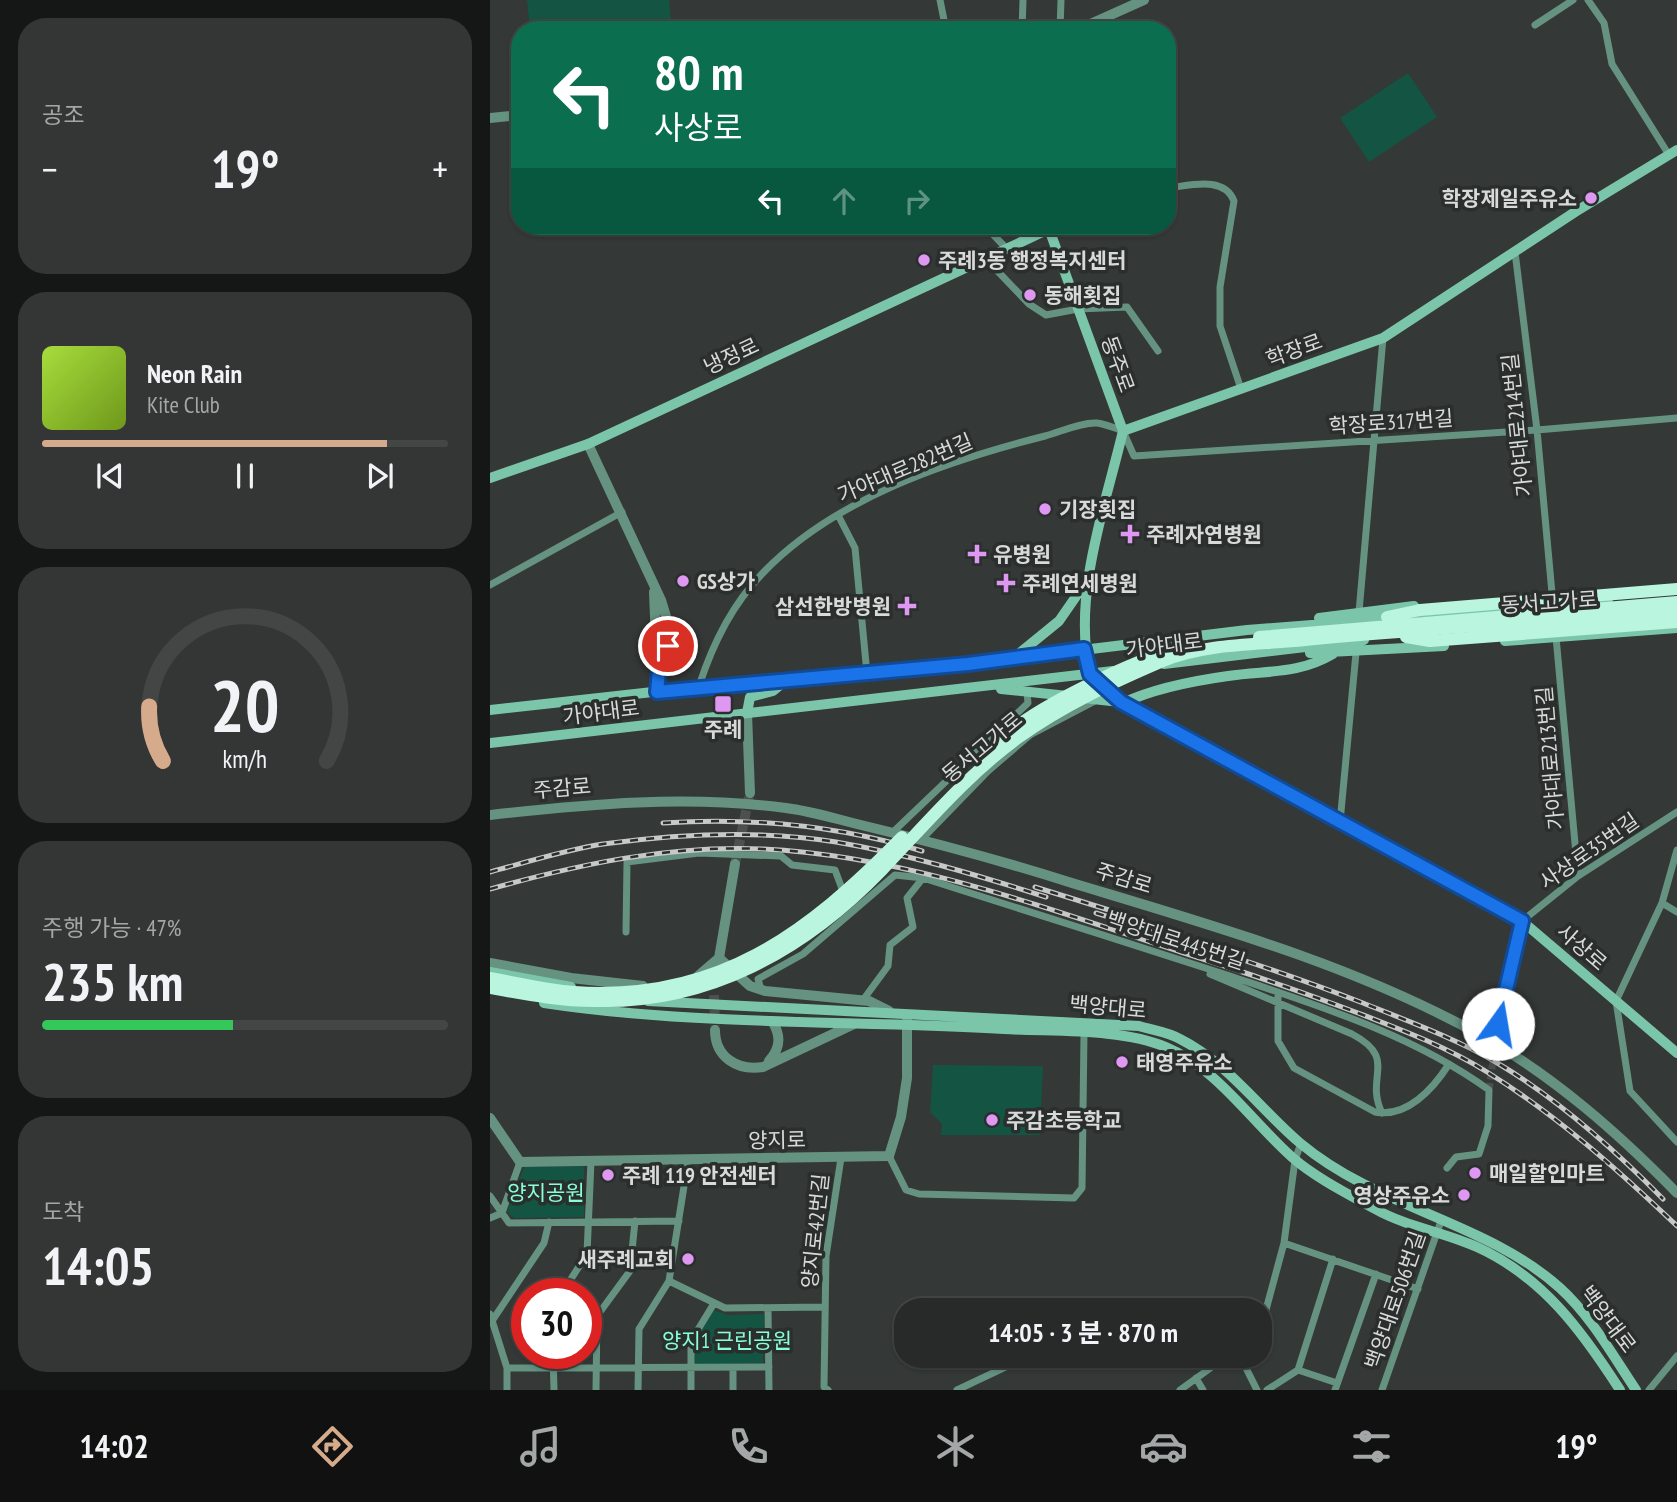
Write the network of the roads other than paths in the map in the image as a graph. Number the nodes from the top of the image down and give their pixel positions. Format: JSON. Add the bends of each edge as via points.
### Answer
{"nodes":[{"id":1,"x":940,"y":0,"type":"edge"},
{"id":2,"x":1023,"y":0,"type":"edge"},
{"id":3,"x":1061,"y":0,"type":"edge"},
{"id":4,"x":1144,"y":0,"type":"edge"},
{"id":5,"x":1573,"y":0,"type":"edge"},
{"id":6,"x":1588,"y":0,"type":"edge"},
{"id":7,"x":944,"y":21,"type":"edge"},
{"id":8,"x":1022,"y":21,"type":"edge"},
{"id":9,"x":1060,"y":21,"type":"edge"},
{"id":10,"x":1097,"y":21,"type":"edge"},
{"id":11,"x":1535,"y":25,"type":"dead end"},
{"id":12,"x":511,"y":116,"type":"edge"},
{"id":13,"x":490,"y":118,"type":"edge"},
{"id":14,"x":1673,"y":152,"type":"edge"},
{"id":15,"x":1176,"y":187,"type":"edge"},
{"id":16,"x":994,"y":235,"type":"edge"},
{"id":17,"x":1032,"y":235,"type":"edge"},
{"id":18,"x":1051,"y":235,"type":"edge"},
{"id":19,"x":1006,"y":248,"type":"junction"},
{"id":20,"x":1515,"y":252,"type":"junction"},
{"id":21,"x":985,"y":258,"type":"junction"},
{"id":22,"x":1078,"y":309,"type":"junction"},
{"id":23,"x":1383,"y":338,"type":"junction"},
{"id":24,"x":1158,"y":351,"type":"dead end"},
{"id":25,"x":1241,"y":389,"type":"junction"},
{"id":26,"x":1677,"y":418,"type":"edge"},
{"id":27,"x":1537,"y":430,"type":"junction"},
{"id":28,"x":1123,"y":431,"type":"junction"},
{"id":29,"x":1375,"y":440,"type":"junction"},
{"id":30,"x":588,"y":444,"type":"junction"},
{"id":31,"x":490,"y":478,"type":"edge"},
{"id":32,"x":622,"y":512,"type":"junction"},
{"id":33,"x":838,"y":515,"type":"junction"},
{"id":34,"x":1089,"y":577,"type":"junction"},
{"id":35,"x":1677,"y":583,"type":"edge"},
{"id":36,"x":490,"y":585,"type":"edge"},
{"id":37,"x":1677,"y":589,"type":"edge"},
{"id":38,"x":1552,"y":593,"type":"junction"},
{"id":39,"x":1677,"y":596,"type":"edge"},
{"id":40,"x":1677,"y":602,"type":"edge"},
{"id":41,"x":1359,"y":612,"type":"junction"},
{"id":42,"x":1677,"y":614,"type":"edge"},
{"id":43,"x":1677,"y":622,"type":"edge"},
{"id":44,"x":1083,"y":626,"type":"junction"},
{"id":45,"x":1339,"y":628,"type":"junction"},
{"id":46,"x":1677,"y":628,"type":"edge"},
{"id":47,"x":1247,"y":630,"type":"junction"},
{"id":48,"x":1385,"y":634,"type":"junction"},
{"id":49,"x":1556,"y":638,"type":"junction"},
{"id":50,"x":661,"y":642,"type":"junction"},
{"id":51,"x":1119,"y":645,"type":"junction"},
{"id":52,"x":1084,"y":649,"type":"junction"},
{"id":53,"x":1255,"y":653,"type":"junction"},
{"id":54,"x":1336,"y":653,"type":"junction"},
{"id":55,"x":1356,"y":653,"type":"junction"},
{"id":56,"x":1013,"y":659,"type":"junction"},
{"id":57,"x":660,"y":660,"type":"junction"},
{"id":58,"x":867,"y":674,"type":"junction"},
{"id":59,"x":1090,"y":674,"type":"junction"},
{"id":60,"x":785,"y":681,"type":"junction"},
{"id":61,"x":699,"y":686,"type":"junction"},
{"id":62,"x":981,"y":687,"type":"junction"},
{"id":63,"x":657,"y":692,"type":"junction"},
{"id":64,"x":1027,"y":692,"type":"junction"},
{"id":65,"x":1099,"y":699,"type":"junction"},
{"id":66,"x":1122,"y":702,"type":"junction"},
{"id":67,"x":490,"y":710,"type":"edge"},
{"id":68,"x":747,"y":713,"type":"junction"},
{"id":69,"x":490,"y":743,"type":"edge"},
{"id":70,"x":750,"y":793,"type":"tunnel mouth"},
{"id":71,"x":1677,"y":812,"type":"edge"},
{"id":72,"x":490,"y":815,"type":"edge"},
{"id":73,"x":1340,"y":822,"type":"junction"},
{"id":74,"x":892,"y":833,"type":"junction"},
{"id":75,"x":921,"y":840,"type":"junction"},
{"id":76,"x":1677,"y":850,"type":"edge"},
{"id":77,"x":735,"y":864,"type":"tunnel mouth"},
{"id":78,"x":1578,"y":876,"type":"junction"},
{"id":79,"x":923,"y":878,"type":"junction"},
{"id":80,"x":1662,"y":903,"type":"junction"},
{"id":81,"x":1677,"y":912,"type":"edge"},
{"id":82,"x":852,"y":914,"type":"junction"},
{"id":83,"x":1522,"y":921,"type":"junction"},
{"id":84,"x":626,"y":932,"type":"dead end"},
{"id":85,"x":719,"y":958,"type":"junction"},
{"id":86,"x":1174,"y":958,"type":"junction"},
{"id":87,"x":490,"y":963,"type":"edge"},
{"id":88,"x":490,"y":972,"type":"edge"},
{"id":89,"x":490,"y":978,"type":"edge"},
{"id":90,"x":761,"y":990,"type":"junction"},
{"id":91,"x":490,"y":991,"type":"edge"},
{"id":92,"x":1278,"y":992,"type":"junction"},
{"id":93,"x":715,"y":995,"type":"tunnel mouth"},
{"id":94,"x":863,"y":1000,"type":"junction"},
{"id":95,"x":1616,"y":1001,"type":"junction"},
{"id":96,"x":1277,"y":1004,"type":"junction"},
{"id":97,"x":889,"y":1011,"type":"junction"},
{"id":98,"x":907,"y":1018,"type":"junction"},
{"id":99,"x":772,"y":1021,"type":"junction"},
{"id":100,"x":861,"y":1021,"type":"junction"},
{"id":101,"x":1498,"y":1024,"type":"tunnel mouth"},
{"id":102,"x":715,"y":1030,"type":"tunnel mouth"},
{"id":103,"x":1084,"y":1034,"type":"junction"},
{"id":104,"x":1677,"y":1053,"type":"edge"},
{"id":105,"x":1449,"y":1064,"type":"junction"},
{"id":106,"x":763,"y":1067,"type":"junction"},
{"id":107,"x":1382,"y":1113,"type":"junction"},
{"id":108,"x":490,"y":1118,"type":"edge"},
{"id":109,"x":1677,"y":1142,"type":"edge"},
{"id":110,"x":1301,"y":1143,"type":"junction"},
{"id":111,"x":889,"y":1156,"type":"junction"},
{"id":112,"x":841,"y":1158,"type":"junction"},
{"id":113,"x":1295,"y":1160,"type":"junction"},
{"id":114,"x":592,"y":1161,"type":"junction"},
{"id":115,"x":688,"y":1161,"type":"junction"},
{"id":116,"x":520,"y":1162,"type":"junction"},
{"id":117,"x":1447,"y":1168,"type":"dead end"},
{"id":118,"x":1677,"y":1193,"type":"edge"},
{"id":119,"x":490,"y":1196,"type":"edge"},
{"id":120,"x":502,"y":1213,"type":"junction"},
{"id":121,"x":490,"y":1219,"type":"edge"},
{"id":122,"x":590,"y":1220,"type":"junction"},
{"id":123,"x":635,"y":1221,"type":"junction"},
{"id":124,"x":1441,"y":1221,"type":"junction"},
{"id":125,"x":549,"y":1222,"type":"junction"},
{"id":126,"x":679,"y":1222,"type":"junction"},
{"id":127,"x":1437,"y":1234,"type":"junction"},
{"id":128,"x":1284,"y":1243,"type":"junction"},
{"id":129,"x":1333,"y":1259,"type":"junction"},
{"id":130,"x":1376,"y":1274,"type":"junction"},
{"id":131,"x":572,"y":1278,"type":"edge"},
{"id":132,"x":669,"y":1281,"type":"junction"},
{"id":133,"x":1418,"y":1289,"type":"junction"},
{"id":134,"x":1269,"y":1298,"type":"edge"},
{"id":135,"x":713,"y":1305,"type":"junction"},
{"id":136,"x":825,"y":1307,"type":"junction"},
{"id":137,"x":768,"y":1308,"type":"junction"},
{"id":138,"x":602,"y":1309,"type":"edge"},
{"id":139,"x":491,"y":1318,"type":"edge"},
{"id":140,"x":1677,"y":1356,"type":"edge"},
{"id":141,"x":769,"y":1367,"type":"junction"},
{"id":142,"x":507,"y":1368,"type":"junction"},
{"id":143,"x":511,"y":1368,"type":"edge"},
{"id":144,"x":733,"y":1368,"type":"junction"},
{"id":145,"x":1004,"y":1368,"type":"edge"},
{"id":146,"x":1246,"y":1368,"type":"edge"},
{"id":147,"x":552,"y":1369,"type":"edge"},
{"id":148,"x":595,"y":1369,"type":"edge"},
{"id":149,"x":602,"y":1369,"type":"edge"},
{"id":150,"x":638,"y":1369,"type":"junction"},
{"id":151,"x":691,"y":1369,"type":"junction"},
{"id":152,"x":1209,"y":1369,"type":"edge"},
{"id":153,"x":1298,"y":1370,"type":"junction"},
{"id":154,"x":1196,"y":1378,"type":"junction"},
{"id":155,"x":1336,"y":1386,"type":"edge"},
{"id":156,"x":507,"y":1390,"type":"edge"},
{"id":157,"x":554,"y":1390,"type":"edge"},
{"id":158,"x":596,"y":1390,"type":"edge"},
{"id":159,"x":638,"y":1390,"type":"edge"},
{"id":160,"x":691,"y":1390,"type":"edge"},
{"id":161,"x":733,"y":1390,"type":"edge"},
{"id":162,"x":769,"y":1390,"type":"edge"},
{"id":163,"x":828,"y":1390,"type":"edge"},
{"id":164,"x":957,"y":1390,"type":"edge"},
{"id":165,"x":1180,"y":1390,"type":"edge"},
{"id":166,"x":1202,"y":1390,"type":"edge"},
{"id":167,"x":1257,"y":1390,"type":"edge"},
{"id":168,"x":1267,"y":1390,"type":"edge"},
{"id":169,"x":1382,"y":1390,"type":"edge"},
{"id":170,"x":1620,"y":1390,"type":"edge"},
{"id":171,"x":1636,"y":1390,"type":"edge"},
{"id":172,"x":1648,"y":1390,"type":"edge"}],
"edges":[{"from":1,"to":7,"type":"street"},
{"from":2,"to":8,"type":"street"},
{"from":3,"to":9,"type":"street"},
{"from":4,"to":10,"type":"street"},
{"from":5,"to":11,"type":"street"},
{"from":6,"to":14,"type":"street","via":[[1604,23],[1612,64]]},
{"from":12,"to":13,"type":"street"},
{"from":14,"to":20,"type":"main road","name":"학장로"},
{"from":15,"to":25,"type":"street","via":[[1215,184],[1227,189],[1234,201],[1220,287],[1220,326]]},
{"from":16,"to":19,"type":"street"},
{"from":17,"to":19,"type":"main road","name":"냉정로"},
{"from":18,"to":22,"type":"main road","name":"동주로"},
{"from":19,"to":21,"type":"main road","name":"냉정로"},
{"from":20,"to":23,"type":"main road","name":"학장로"},
{"from":20,"to":27,"type":"street","name":"가야대로214번길"},
{"from":21,"to":22,"type":"street","name":"동주로","via":[[1029,304],[1046,315]]},
{"from":21,"to":30,"type":"main road","name":"냉정로"},
{"from":22,"to":24,"type":"street","name":"동주로","via":[[1127,307]]},
{"from":22,"to":28,"type":"main road","name":"동주로"},
{"from":23,"to":25,"type":"main road","name":"학장로"},
{"from":23,"to":29,"type":"street"},
{"from":25,"to":28,"type":"main road","name":"학장로"},
{"from":26,"to":27,"type":"street","name":"학장로317번길"},
{"from":27,"to":29,"type":"street","name":"학장로317번길"},
{"from":27,"to":38,"type":"street","name":"가야대로214번길"},
{"from":28,"to":29,"type":"street","name":"학장로317번길","via":[[1134,456]]},
{"from":28,"to":33,"type":"street","name":"가야대로282번길","via":[[1096,423],[1012,444],[879,494]]},
{"from":28,"to":34,"type":"main road"},
{"from":29,"to":41,"type":"street"},
{"from":30,"to":31,"type":"main road","name":"냉정로"},
{"from":30,"to":32,"type":"street"},
{"from":32,"to":36,"type":"street"},
{"from":32,"to":50,"type":"street","via":[[667,620]]},
{"from":33,"to":58,"type":"street","via":[[855,548]]},
{"from":33,"to":61,"type":"street","name":"가야대로282번길","via":[[760,575],[726,623]]},
{"from":34,"to":44,"type":"main road"},
{"from":34,"to":56,"type":"main road","via":[[1059,621]]},
{"from":35,"to":38,"type":"main road"},
{"from":37,"to":45,"type":"highway","bridge":true,"via":[[1420,610]]},
{"from":38,"to":41,"type":"main road"},
{"from":39,"to":47,"type":"main road","name":"가야대로"},
{"from":40,"to":45,"type":"highway","name":"동서고가로","bridge":true},
{"from":41,"to":47,"type":"main road"},
{"from":42,"to":48,"type":"highway","name":"동서고가로","bridge":true},
{"from":42,"to":53,"type":"main road","name":"가야대로"},
{"from":43,"to":48,"type":"highway","bridge":true,"via":[[1430,641]]},
{"from":44,"to":51,"type":"main road","via":[[1091,638]]},
{"from":44,"to":52,"type":"main road"},
{"from":45,"to":89,"type":"highway","name":"동서고가로","bridge":true,"via":[[1164,651],[1044,709],[1013,730],[839,899],[805,926],[736,965],[704,978],[623,992],[574,992]]},
{"from":46,"to":49,"type":"main road"},
{"from":47,"to":51,"type":"main road","name":"가야대로"},
{"from":48,"to":91,"type":"highway","name":"동서고가로","bridge":true,"via":[[1222,649],[1167,659],[1063,709],[1017,738],[812,933],[725,981],[677,994],[622,1001]]},
{"from":49,"to":55,"type":"main road"},
{"from":49,"to":78,"type":"street","name":"가야대로213번길"},
{"from":50,"to":57,"type":"street","via":[[669,652]]},
{"from":50,"to":57,"type":"street","via":[[650,646],[650,653]]},
{"from":51,"to":52,"type":"main road","name":"가야대로"},
{"from":52,"to":56,"type":"main road","name":"가야대로"},
{"from":52,"to":59,"type":"main road"},
{"from":53,"to":54,"type":"main road"},
{"from":53,"to":59,"type":"main road","name":"가야대로"},
{"from":54,"to":55,"type":"main road"},
{"from":54,"to":66,"type":"main road","via":[[1310,667],[1228,676],[1147,692]]},
{"from":55,"to":73,"type":"street"},
{"from":56,"to":58,"type":"main road","name":"가야대로"},
{"from":57,"to":63,"type":"street"},
{"from":58,"to":60,"type":"main road","name":"가야대로"},
{"from":59,"to":62,"type":"main road","name":"가야대로"},
{"from":59,"to":66,"type":"main road","name":"사상로"},
{"from":60,"to":61,"type":"main road","name":"가야대로"},
{"from":60,"to":68,"type":"main road","via":[[774,691],[750,697]]},
{"from":61,"to":63,"type":"main road","name":"가야대로"},
{"from":62,"to":64,"type":"main road"},
{"from":62,"to":68,"type":"main road","name":"가야대로"},
{"from":63,"to":67,"type":"main road","name":"가야대로"},
{"from":64,"to":65,"type":"main road"},
{"from":64,"to":74,"type":"street","via":[[1028,703]]},
{"from":65,"to":66,"type":"main road"},
{"from":65,"to":75,"type":"street","via":[[1030,735]]},
{"from":66,"to":73,"type":"main road","name":"사상로"},
{"from":68,"to":69,"type":"main road","name":"가야대로"},
{"from":68,"to":70,"type":"street"},
{"from":71,"to":78,"type":"street","name":"사상로35번길"},
{"from":72,"to":74,"type":"street","name":"주감로","via":[[635,802],[712,802],[788,808]]},
{"from":73,"to":83,"type":"main road","name":"사상로"},
{"from":74,"to":75,"type":"street","name":"주감로"},
{"from":75,"to":118,"type":"street","name":"주감로","via":[[1166,911],[1318,962],[1418,1003],[1539,1072],[1627,1142]]},
{"from":76,"to":80,"type":"street"},
{"from":77,"to":85,"type":"street"},
{"from":78,"to":83,"type":"street","name":"사상로35번길"},
{"from":79,"to":82,"type":"street","name":"백양대로445번길","via":[[895,875]]},
{"from":79,"to":86,"type":"street","name":"백양대로445번길"},
{"from":79,"to":94,"type":"street","via":[[907,898],[913,927],[890,945],[888,966]]},
{"from":80,"to":81,"type":"street"},
{"from":80,"to":95,"type":"street"},
{"from":82,"to":84,"type":"street","via":[[835,870],[792,865],[781,856],[699,853],[627,862]]},
{"from":82,"to":90,"type":"street","name":"백양대로445번길","via":[[803,954],[758,979]]},
{"from":83,"to":95,"type":"main road","name":"사상로"},
{"from":83,"to":101,"type":"street"},
{"from":85,"to":87,"type":"street","via":[[703,974],[680,985],[634,986]]},
{"from":85,"to":90,"type":"street"},
{"from":85,"to":93,"type":"street"},
{"from":86,"to":92,"type":"street","name":"백양대로445번길"},
{"from":86,"to":96,"type":"street"},
{"from":88,"to":97,"type":"main road","name":"백양대로","via":[[615,998]]},
{"from":90,"to":94,"type":"street"},
{"from":91,"to":99,"type":"main road","name":"백양대로","via":[[620,1013]]},
{"from":92,"to":96,"type":"street"},
{"from":92,"to":105,"type":"street","name":"백양대로445번길","via":[[1364,1024]]},
{"from":94,"to":97,"type":"street"},
{"from":95,"to":104,"type":"main road","name":"사상로"},
{"from":95,"to":109,"type":"street","via":[[1630,1091]]},
{"from":96,"to":107,"type":"street","via":[[1279,1044],[1294,1068]]},
{"from":96,"to":107,"type":"street","via":[[1352,1034],[1374,1048],[1376,1097]]},
{"from":97,"to":98,"type":"main road","name":"백양대로"},
{"from":98,"to":100,"type":"main road","name":"백양대로"},
{"from":98,"to":103,"type":"main road","name":"백양대로"},
{"from":98,"to":110,"type":"main road","name":"백양대로","via":[[1139,1026],[1178,1037],[1220,1066]]},
{"from":98,"to":111,"type":"street","via":[[907,1079]]},
{"from":99,"to":100,"type":"main road","name":"백양대로"},
{"from":99,"to":106,"type":"street","via":[[779,1045]]},
{"from":100,"to":106,"type":"street"},
{"from":102,"to":106,"type":"street","via":[[726,1059],[752,1069]]},
{"from":103,"to":111,"type":"street","name":"백양대로","via":[[1082,1188],[1074,1198],[919,1194],[906,1190]]},
{"from":103,"to":113,"type":"main road","name":"백양대로","via":[[1141,1039],[1183,1054]]},
{"from":105,"to":107,"type":"street","via":[[1416,1104]]},
{"from":105,"to":117,"type":"street","name":"백양대로445번길","via":[[1489,1090],[1488,1126],[1479,1154],[1456,1157]]},
{"from":108,"to":116,"type":"street"},
{"from":110,"to":113,"type":"street"},
{"from":110,"to":124,"type":"main road","name":"백양대로","via":[[1378,1194]]},
{"from":111,"to":112,"type":"street","name":"양지로"},
{"from":112,"to":115,"type":"street","name":"양지로"},
{"from":112,"to":136,"type":"street","name":"양지로42번길","via":[[826,1256]]},
{"from":113,"to":127,"type":"main road","name":"백양대로","via":[[1378,1211]]},
{"from":113,"to":128,"type":"street"},
{"from":114,"to":115,"type":"street","name":"양지로"},
{"from":114,"to":116,"type":"street","name":"양지로"},
{"from":114,"to":122,"type":"street"},
{"from":115,"to":126,"type":"street"},
{"from":116,"to":120,"type":"street"},
{"from":119,"to":120,"type":"street"},
{"from":120,"to":121,"type":"street"},
{"from":120,"to":125,"type":"street","via":[[509,1223]]},
{"from":122,"to":123,"type":"street"},
{"from":122,"to":125,"type":"street"},
{"from":122,"to":131,"type":"street","via":[[587,1254]]},
{"from":123,"to":126,"type":"street"},
{"from":123,"to":138,"type":"street","via":[[629,1271]]},
{"from":124,"to":127,"type":"street","name":"백양대로506번길"},
{"from":124,"to":171,"type":"main road","name":"백양대로","via":[[1482,1237],[1560,1288]]},
{"from":125,"to":139,"type":"street","via":[[544,1242]]},
{"from":126,"to":132,"type":"street"},
{"from":127,"to":133,"type":"street","name":"백양대로506번길"},
{"from":127,"to":170,"type":"main road","name":"백양대로","via":[[1477,1247],[1543,1288]]},
{"from":128,"to":129,"type":"street"},
{"from":128,"to":134,"type":"street"},
{"from":129,"to":130,"type":"street"},
{"from":129,"to":153,"type":"street"},
{"from":130,"to":133,"type":"street"},
{"from":130,"to":155,"type":"street"},
{"from":132,"to":135,"type":"street","name":"양지로42번길"},
{"from":132,"to":150,"type":"street","via":[[639,1329]]},
{"from":133,"to":169,"type":"street","name":"백양대로506번길"},
{"from":135,"to":137,"type":"street","name":"양지로42번길"},
{"from":135,"to":151,"type":"street","via":[[691,1341]]},
{"from":136,"to":137,"type":"street","name":"양지로42번길"},
{"from":136,"to":163,"type":"street","name":"양지로42번길","via":[[824,1387]]},
{"from":137,"to":141,"type":"street"},
{"from":139,"to":142,"type":"street"},
{"from":140,"to":172,"type":"street"},
{"from":141,"to":144,"type":"street"},
{"from":141,"to":162,"type":"street"},
{"from":142,"to":143,"type":"street"},
{"from":142,"to":156,"type":"street"},
{"from":144,"to":151,"type":"street"},
{"from":144,"to":161,"type":"street"},
{"from":145,"to":164,"type":"street"},
{"from":146,"to":167,"type":"street"},
{"from":147,"to":157,"type":"street"},
{"from":148,"to":158,"type":"street"},
{"from":149,"to":150,"type":"street"},
{"from":150,"to":151,"type":"street"},
{"from":150,"to":159,"type":"street"},
{"from":151,"to":160,"type":"street"},
{"from":152,"to":154,"type":"street"},
{"from":153,"to":155,"type":"street"},
{"from":153,"to":168,"type":"street"},
{"from":154,"to":165,"type":"street"},
{"from":154,"to":166,"type":"street"}]}
